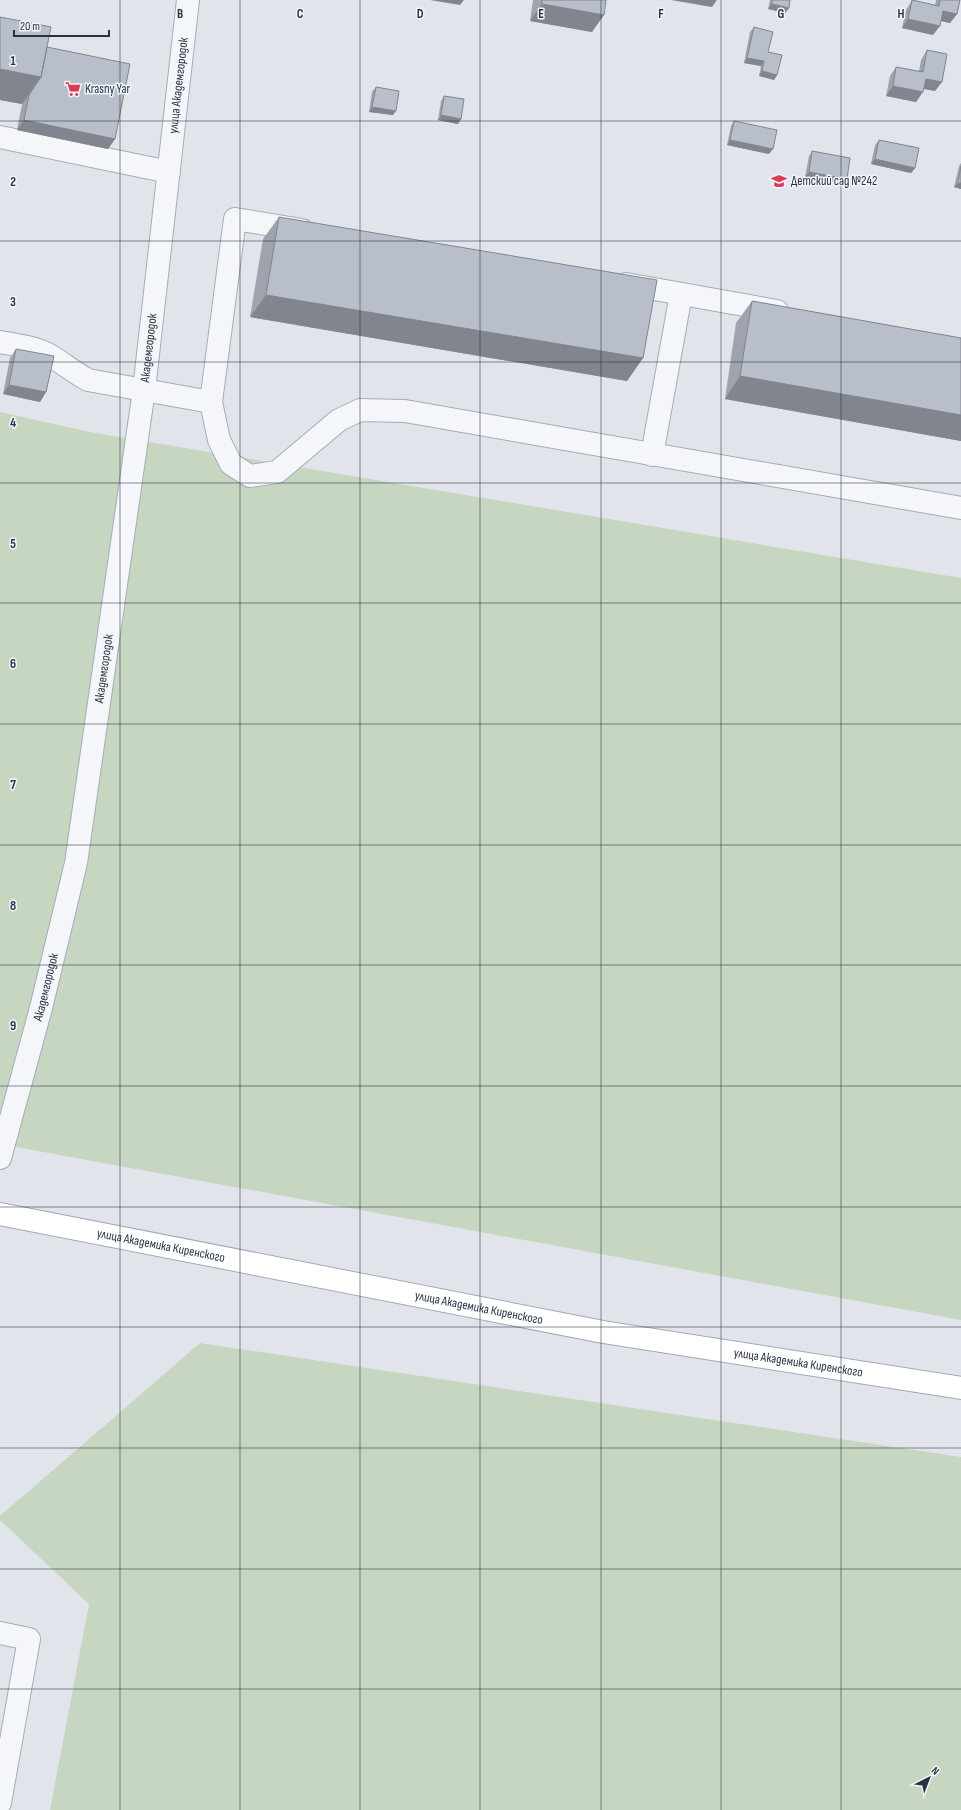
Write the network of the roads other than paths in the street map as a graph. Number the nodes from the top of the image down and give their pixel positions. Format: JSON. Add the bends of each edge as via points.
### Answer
{"nodes":[{"id":1,"x":188,"y":0,"type":"edge"},
{"id":2,"x":0,"y":137,"type":"edge"},
{"id":3,"x":169,"y":172,"type":"junction"},
{"id":4,"x":321,"y":233,"type":"edge"},
{"id":5,"x":603,"y":280,"type":"edge"},
{"id":6,"x":681,"y":294,"type":"junction"},
{"id":7,"x":798,"y":315,"type":"edge"},
{"id":8,"x":0,"y":342,"type":"edge"},
{"id":9,"x":144,"y":390,"type":"junction"},
{"id":10,"x":211,"y":402,"type":"junction"},
{"id":11,"x":652,"y":455,"type":"junction"},
{"id":12,"x":961,"y":508,"type":"edge"},
{"id":13,"x":0,"y":1158,"type":"edge"},
{"id":14,"x":0,"y":1214,"type":"edge"},
{"id":15,"x":961,"y":1388,"type":"edge"},
{"id":16,"x":0,"y":1633,"type":"edge"},
{"id":17,"x":0,"y":1803,"type":"edge"}],
"edges":[{"from":1,"to":3,"type":"street","name":"улица Академгородок"},
{"from":2,"to":3,"type":"street"},
{"from":3,"to":9,"type":"street","name":"Академгородок"},
{"from":4,"to":10,"type":"street","via":[[235,219]]},
{"from":5,"to":6,"type":"street"},
{"from":6,"to":7,"type":"street"},
{"from":6,"to":11,"type":"street"},
{"from":8,"to":9,"type":"street","via":[[38,350],[88,380]]},
{"from":9,"to":10,"type":"street"},
{"from":9,"to":13,"type":"street","name":"Академгородок","via":[[76,863],[41,1008]]},
{"from":10,"to":11,"type":"street","via":[[219,440],[231,464],[250,476],[277,472],[339,420],[360,410],[376,409],[405,411]]},
{"from":11,"to":12,"type":"street"},
{"from":14,"to":15,"type":"main road","name":"улица Академика Киренского","via":[[603,1332]]},
{"from":16,"to":17,"type":"street","via":[[29,1639]]}]}
